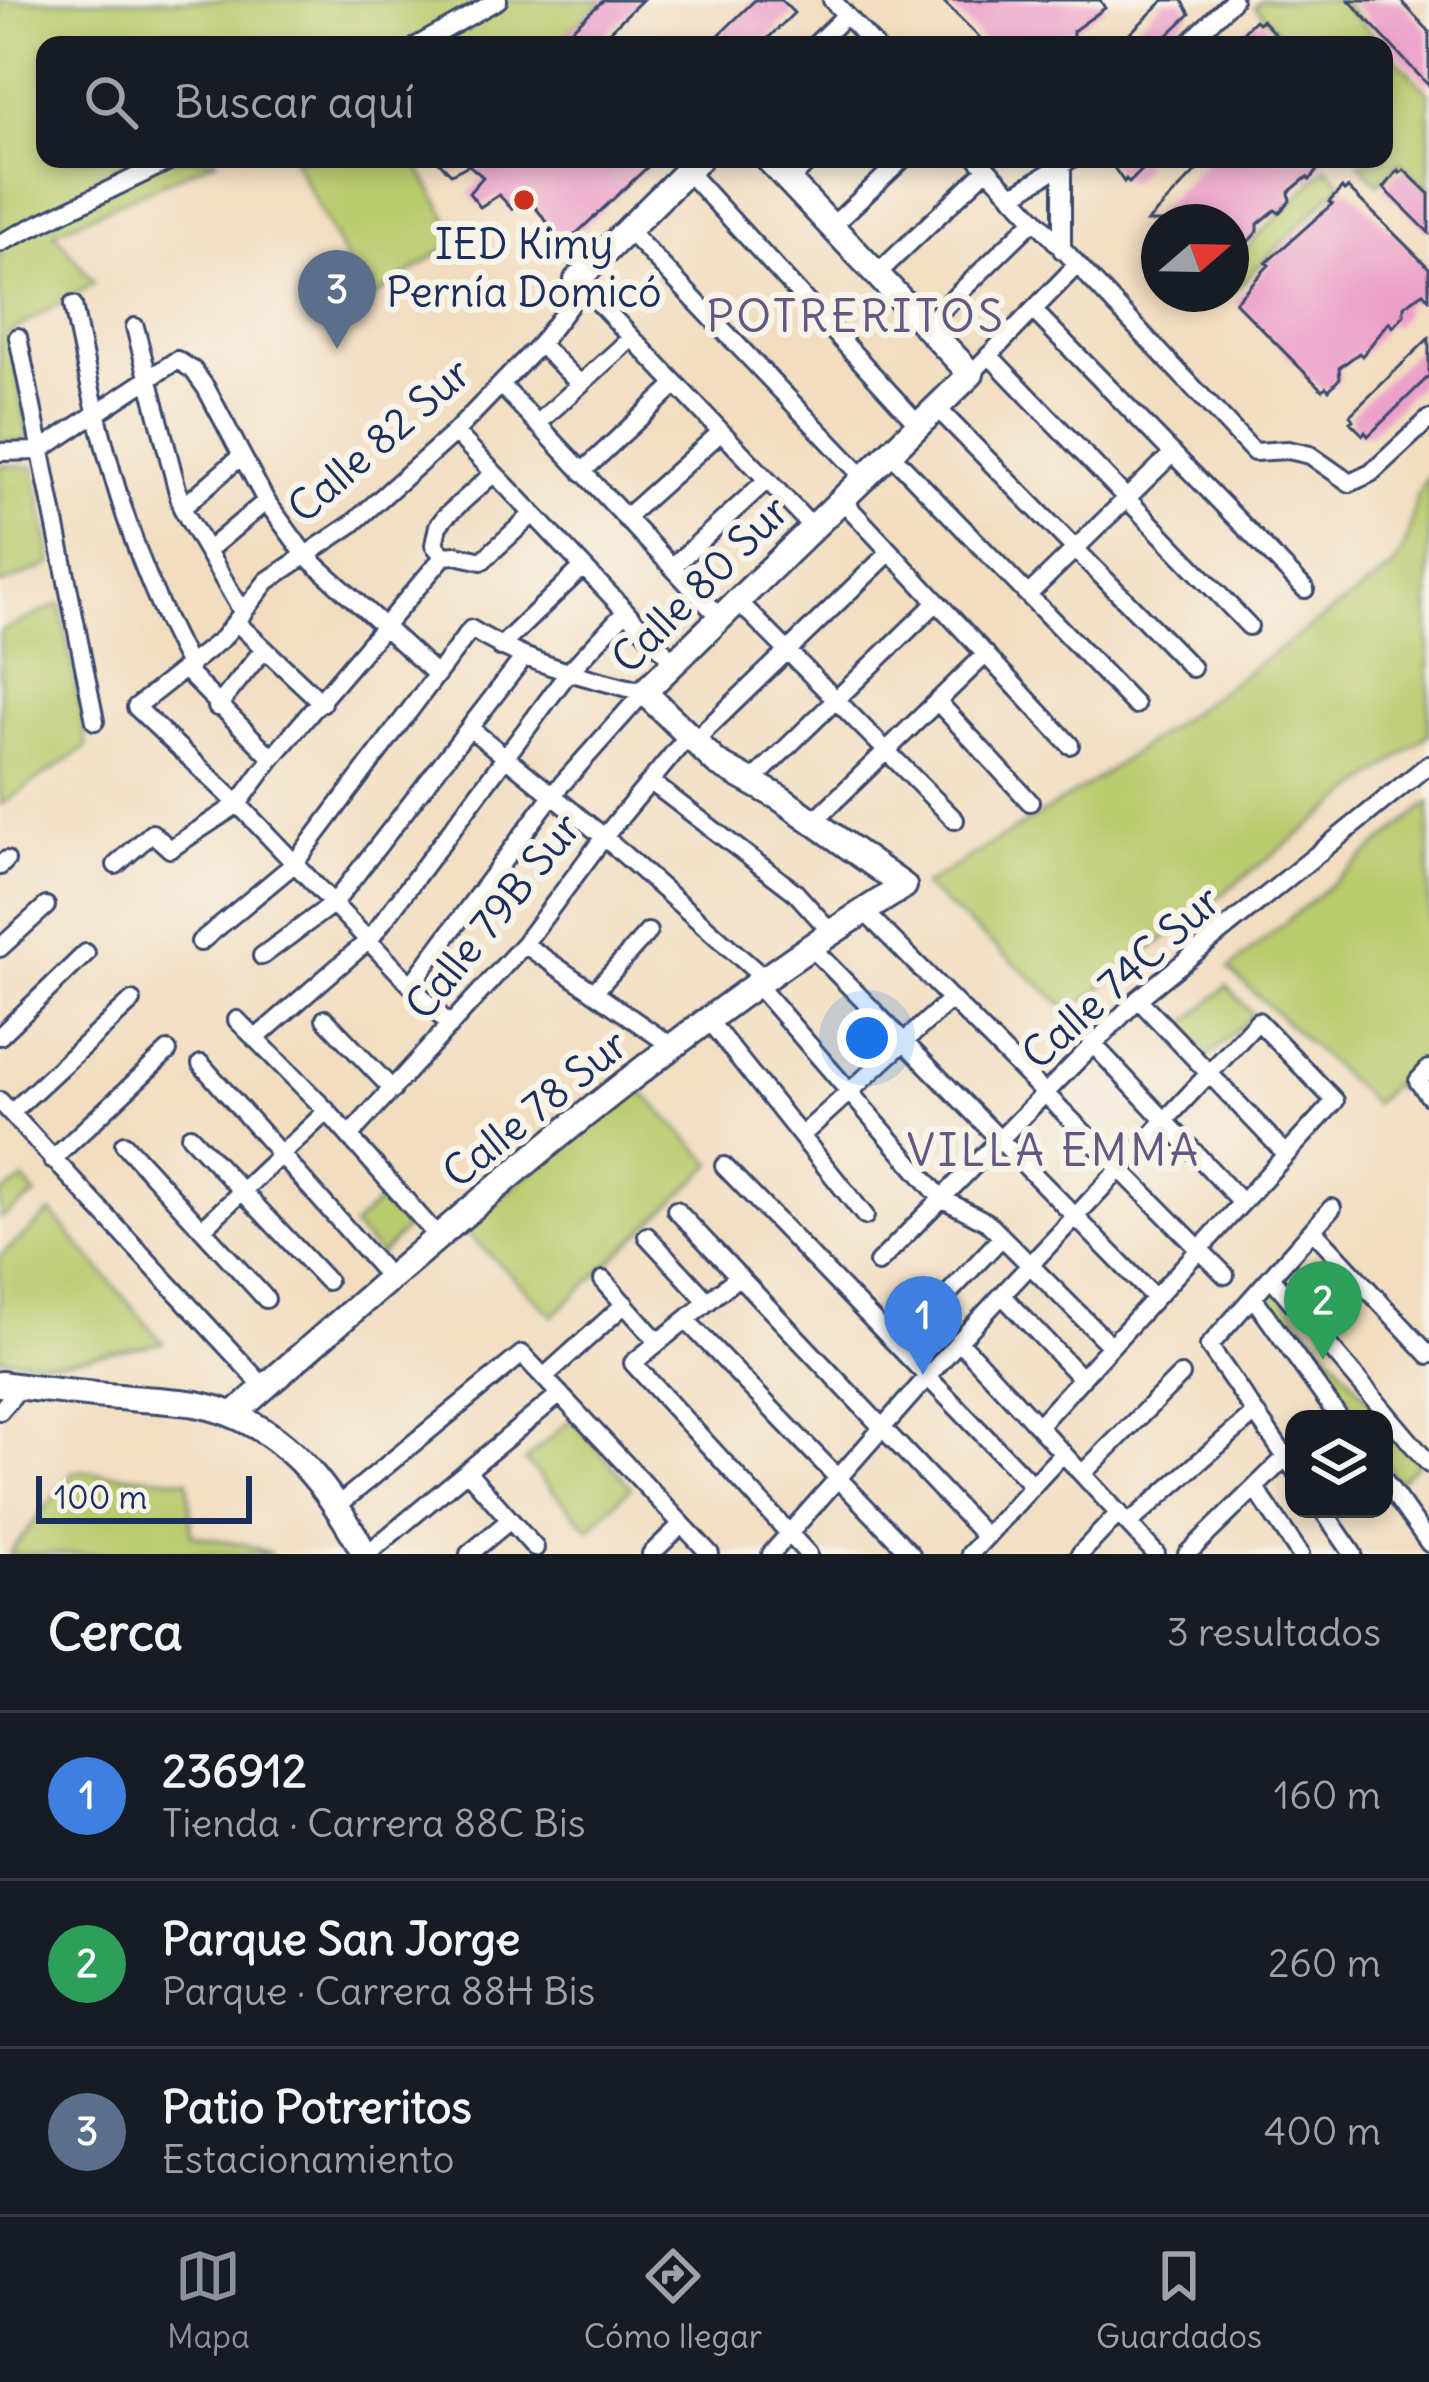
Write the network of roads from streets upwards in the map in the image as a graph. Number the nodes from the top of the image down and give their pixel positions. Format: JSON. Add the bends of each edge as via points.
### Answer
{"nodes":[{"id":1,"x":497,"y":0,"type":"edge"},
{"id":2,"x":832,"y":0,"type":"edge"},
{"id":3,"x":1233,"y":0,"type":"edge"},
{"id":4,"x":846,"y":14,"type":"junction"},
{"id":5,"x":434,"y":36,"type":"edge"},
{"id":6,"x":824,"y":36,"type":"edge"},
{"id":7,"x":866,"y":36,"type":"edge"},
{"id":8,"x":1196,"y":36,"type":"edge"},
{"id":9,"x":154,"y":168,"type":"edge"},
{"id":10,"x":690,"y":168,"type":"edge"},
{"id":11,"x":696,"y":168,"type":"edge"},
{"id":12,"x":776,"y":168,"type":"edge"},
{"id":13,"x":802,"y":168,"type":"edge"},
{"id":14,"x":893,"y":168,"type":"edge"},
{"id":15,"x":978,"y":168,"type":"edge"},
{"id":16,"x":986,"y":168,"type":"edge"},
{"id":17,"x":1058,"y":168,"type":"edge"},
{"id":18,"x":1066,"y":168,"type":"edge"},
{"id":19,"x":788,"y":182,"type":"junction"},
{"id":20,"x":1012,"y":196,"type":"junction"},
{"id":21,"x":1034,"y":220,"type":"junction"},
{"id":22,"x":831,"y":227,"type":"junction"},
{"id":23,"x":628,"y":230,"type":"junction"},
{"id":24,"x":0,"y":243,"type":"edge"},
{"id":25,"x":1062,"y":250,"type":"junction"},
{"id":26,"x":1076,"y":266,"type":"junction"},
{"id":27,"x":876,"y":275,"type":"junction"},
{"id":28,"x":577,"y":280,"type":"junction"},
{"id":29,"x":74,"y":305,"type":"dead end"},
{"id":30,"x":1033,"y":310,"type":"junction"},
{"id":31,"x":925,"y":326,"type":"junction"},
{"id":32,"x":135,"y":327,"type":"dead end"},
{"id":33,"x":18,"y":337,"type":"dead end"},
{"id":34,"x":630,"y":339,"type":"junction"},
{"id":35,"x":540,"y":344,"type":"junction"},
{"id":36,"x":989,"y":355,"type":"junction"},
{"id":37,"x":971,"y":374,"type":"junction"},
{"id":38,"x":146,"y":380,"type":"junction"},
{"id":39,"x":580,"y":384,"type":"junction"},
{"id":40,"x":675,"y":385,"type":"junction"},
{"id":41,"x":502,"y":386,"type":"junction"},
{"id":42,"x":95,"y":414,"type":"junction"},
{"id":43,"x":928,"y":416,"type":"junction"},
{"id":44,"x":1429,"y":419,"type":"edge"},
{"id":45,"x":537,"y":424,"type":"junction"},
{"id":46,"x":455,"y":432,"type":"junction"},
{"id":47,"x":721,"y":432,"type":"junction"},
{"id":48,"x":39,"y":451,"type":"junction"},
{"id":49,"x":0,"y":452,"type":"edge"},
{"id":50,"x":890,"y":453,"type":"junction"},
{"id":51,"x":1173,"y":453,"type":"junction"},
{"id":52,"x":240,"y":457,"type":"junction"},
{"id":53,"x":582,"y":472,"type":"junction"},
{"id":54,"x":494,"y":473,"type":"junction"},
{"id":55,"x":864,"y":478,"type":"junction"},
{"id":56,"x":767,"y":480,"type":"junction"},
{"id":57,"x":1127,"y":499,"type":"junction"},
{"id":58,"x":842,"y":500,"type":"junction"},
{"id":59,"x":266,"y":501,"type":"junction"},
{"id":60,"x":182,"y":508,"type":"junction"},
{"id":61,"x":533,"y":514,"type":"junction"},
{"id":62,"x":625,"y":518,"type":"junction"},
{"id":63,"x":813,"y":528,"type":"junction"},
{"id":64,"x":1076,"y":549,"type":"junction"},
{"id":65,"x":207,"y":551,"type":"junction"},
{"id":66,"x":890,"y":552,"type":"junction"},
{"id":67,"x":450,"y":555,"type":"junction"},
{"id":68,"x":306,"y":556,"type":"junction"},
{"id":69,"x":583,"y":567,"type":"junction"},
{"id":70,"x":672,"y":567,"type":"junction"},
{"id":71,"x":1305,"y":589,"type":"dead end"},
{"id":72,"x":1028,"y":595,"type":"junction"},
{"id":73,"x":937,"y":602,"type":"junction"},
{"id":74,"x":729,"y":610,"type":"junction"},
{"id":75,"x":626,"y":611,"type":"junction"},
{"id":76,"x":239,"y":617,"type":"junction"},
{"id":77,"x":1249,"y":626,"type":"dead end"},
{"id":78,"x":386,"y":629,"type":"junction"},
{"id":79,"x":500,"y":647,"type":"junction"},
{"id":80,"x":264,"y":649,"type":"junction"},
{"id":81,"x":787,"y":651,"type":"junction"},
{"id":82,"x":986,"y":654,"type":"junction"},
{"id":83,"x":524,"y":657,"type":"junction"},
{"id":84,"x":675,"y":663,"type":"junction"},
{"id":85,"x":1192,"y":668,"type":"dead end"},
{"id":86,"x":187,"y":669,"type":"junction"},
{"id":87,"x":436,"y":674,"type":"junction"},
{"id":88,"x":568,"y":674,"type":"junction"},
{"id":89,"x":644,"y":692,"type":"junction"},
{"id":90,"x":836,"y":700,"type":"junction"},
{"id":91,"x":937,"y":701,"type":"junction"},
{"id":92,"x":322,"y":703,"type":"junction"},
{"id":93,"x":1135,"y":705,"type":"dead end"},
{"id":94,"x":217,"y":707,"type":"junction"},
{"id":95,"x":95,"y":721,"type":"dead end"},
{"id":96,"x":470,"y":729,"type":"junction"},
{"id":97,"x":690,"y":739,"type":"junction"},
{"id":98,"x":1070,"y":745,"type":"dead end"},
{"id":99,"x":886,"y":751,"type":"junction"},
{"id":100,"x":506,"y":757,"type":"junction"},
{"id":101,"x":272,"y":758,"type":"junction"},
{"id":102,"x":1429,"y":764,"type":"edge"},
{"id":103,"x":651,"y":782,"type":"junction"},
{"id":104,"x":751,"y":782,"type":"junction"},
{"id":105,"x":553,"y":794,"type":"junction"},
{"id":106,"x":1030,"y":802,"type":"dead end"},
{"id":107,"x":238,"y":804,"type":"junction"},
{"id":108,"x":955,"y":820,"type":"dead end"},
{"id":109,"x":813,"y":822,"type":"junction"},
{"id":110,"x":604,"y":837,"type":"junction"},
{"id":111,"x":294,"y":864,"type":"junction"},
{"id":112,"x":116,"y":865,"type":"dead end"},
{"id":113,"x":334,"y":903,"type":"junction"},
{"id":114,"x":46,"y":906,"type":"dead end"},
{"id":115,"x":864,"y":911,"type":"junction"},
{"id":116,"x":648,"y":932,"type":"dead end"},
{"id":117,"x":370,"y":939,"type":"junction"},
{"id":118,"x":822,"y":940,"type":"junction"},
{"id":119,"x":200,"y":942,"type":"dead end"},
{"id":120,"x":524,"y":944,"type":"junction"},
{"id":121,"x":0,"y":948,"type":"edge"},
{"id":122,"x":86,"y":953,"type":"dead end"},
{"id":123,"x":262,"y":956,"type":"dead end"},
{"id":124,"x":762,"y":983,"type":"junction"},
{"id":125,"x":411,"y":986,"type":"junction"},
{"id":126,"x":594,"y":992,"type":"junction"},
{"id":127,"x":951,"y":999,"type":"junction"},
{"id":128,"x":1138,"y":999,"type":"junction"},
{"id":129,"x":132,"y":1001,"type":"dead end"},
{"id":130,"x":326,"y":1018,"type":"dead end"},
{"id":131,"x":237,"y":1020,"type":"dead end"},
{"id":132,"x":709,"y":1021,"type":"junction"},
{"id":133,"x":450,"y":1026,"type":"junction"},
{"id":134,"x":0,"y":1036,"type":"edge"},
{"id":135,"x":255,"y":1039,"type":"junction"},
{"id":136,"x":904,"y":1042,"type":"junction"},
{"id":137,"x":1092,"y":1043,"type":"junction"},
{"id":138,"x":674,"y":1047,"type":"junction"},
{"id":139,"x":168,"y":1051,"type":"dead end"},
{"id":140,"x":200,"y":1064,"type":"dead end"},
{"id":141,"x":1429,"y":1069,"type":"edge"},
{"id":142,"x":1209,"y":1073,"type":"junction"},
{"id":143,"x":393,"y":1090,"type":"junction"},
{"id":144,"x":1425,"y":1091,"type":"edge"},
{"id":145,"x":849,"y":1092,"type":"junction"},
{"id":146,"x":1044,"y":1093,"type":"junction"},
{"id":147,"x":5,"y":1107,"type":"edge"},
{"id":148,"x":327,"y":1111,"type":"junction"},
{"id":149,"x":1165,"y":1121,"type":"junction"},
{"id":150,"x":190,"y":1136,"type":"dead end"},
{"id":151,"x":349,"y":1136,"type":"junction"},
{"id":152,"x":801,"y":1136,"type":"junction"},
{"id":153,"x":999,"y":1139,"type":"junction"},
{"id":154,"x":124,"y":1144,"type":"dead end"},
{"id":155,"x":283,"y":1154,"type":"junction"},
{"id":156,"x":1286,"y":1154,"type":"junction"},
{"id":157,"x":52,"y":1160,"type":"junction"},
{"id":158,"x":724,"y":1166,"type":"dead end"},
{"id":159,"x":1120,"y":1169,"type":"junction"},
{"id":160,"x":242,"y":1191,"type":"junction"},
{"id":161,"x":941,"y":1198,"type":"junction"},
{"id":162,"x":1242,"y":1203,"type":"junction"},
{"id":163,"x":1332,"y":1208,"type":"dead end"},
{"id":164,"x":676,"y":1210,"type":"dead end"},
{"id":165,"x":865,"y":1216,"type":"dead end"},
{"id":166,"x":1075,"y":1217,"type":"junction"},
{"id":167,"x":202,"y":1229,"type":"junction"},
{"id":168,"x":1313,"y":1229,"type":"junction"},
{"id":169,"x":647,"y":1236,"type":"dead end"},
{"id":170,"x":438,"y":1237,"type":"junction"},
{"id":171,"x":1002,"y":1237,"type":"junction"},
{"id":172,"x":1199,"y":1250,"type":"junction"},
{"id":173,"x":878,"y":1262,"type":"dead end"},
{"id":174,"x":1030,"y":1265,"type":"junction"},
{"id":175,"x":381,"y":1268,"type":"dead end"},
{"id":176,"x":1225,"y":1275,"type":"dead end"},
{"id":177,"x":739,"y":1276,"type":"junction"},
{"id":178,"x":1271,"y":1277,"type":"junction"},
{"id":179,"x":603,"y":1280,"type":"dead end"},
{"id":180,"x":327,"y":1281,"type":"dead end"},
{"id":181,"x":946,"y":1294,"type":"dead end"},
{"id":182,"x":1002,"y":1295,"type":"junction"},
{"id":183,"x":1253,"y":1297,"type":"junction"},
{"id":184,"x":1155,"y":1298,"type":"junction"},
{"id":185,"x":266,"y":1300,"type":"dead end"},
{"id":186,"x":708,"y":1302,"type":"junction"},
{"id":187,"x":625,"y":1304,"type":"junction"},
{"id":188,"x":686,"y":1320,"type":"junction"},
{"id":189,"x":959,"y":1341,"type":"junction"},
{"id":190,"x":658,"y":1342,"type":"junction"},
{"id":191,"x":1111,"y":1346,"type":"junction"},
{"id":192,"x":1429,"y":1355,"type":"edge"},
{"id":193,"x":1181,"y":1375,"type":"dead end"},
{"id":194,"x":544,"y":1377,"type":"junction"},
{"id":195,"x":928,"y":1377,"type":"junction"},
{"id":196,"x":1082,"y":1379,"type":"junction"},
{"id":197,"x":10,"y":1385,"type":"edge"},
{"id":198,"x":265,"y":1388,"type":"junction"},
{"id":199,"x":560,"y":1394,"type":"junction"},
{"id":200,"x":1334,"y":1410,"type":"edge"},
{"id":201,"x":0,"y":1411,"type":"edge"},
{"id":202,"x":1255,"y":1413,"type":"junction"},
{"id":203,"x":234,"y":1414,"type":"junction"},
{"id":204,"x":1038,"y":1426,"type":"junction"},
{"id":205,"x":882,"y":1428,"type":"junction"},
{"id":206,"x":1064,"y":1454,"type":"junction"},
{"id":207,"x":1285,"y":1456,"type":"edge"},
{"id":208,"x":1429,"y":1464,"type":"edge"},
{"id":209,"x":1285,"y":1467,"type":"edge"},
{"id":210,"x":467,"y":1471,"type":"junction"},
{"id":211,"x":1082,"y":1474,"type":"junction"},
{"id":212,"x":838,"y":1478,"type":"junction"},
{"id":213,"x":1034,"y":1486,"type":"junction"},
{"id":214,"x":1255,"y":1488,"type":"junction"},
{"id":215,"x":1393,"y":1493,"type":"edge"},
{"id":216,"x":337,"y":1506,"type":"junction"},
{"id":217,"x":1328,"y":1518,"type":"edge"},
{"id":218,"x":1123,"y":1519,"type":"junction"},
{"id":219,"x":510,"y":1520,"type":"junction"},
{"id":220,"x":682,"y":1524,"type":"junction"},
{"id":221,"x":788,"y":1534,"type":"junction"},
{"id":222,"x":986,"y":1538,"type":"junction"},
{"id":223,"x":1429,"y":1543,"type":"edge"},
{"id":224,"x":536,"y":1548,"type":"dead end"},
{"id":225,"x":1290,"y":1550,"type":"edge"},
{"id":226,"x":366,"y":1554,"type":"edge"},
{"id":227,"x":469,"y":1554,"type":"edge"},
{"id":228,"x":651,"y":1554,"type":"edge"},
{"id":229,"x":710,"y":1554,"type":"edge"},
{"id":230,"x":771,"y":1554,"type":"edge"},
{"id":231,"x":808,"y":1554,"type":"edge"},
{"id":232,"x":911,"y":1554,"type":"edge"},
{"id":233,"x":970,"y":1554,"type":"edge"},
{"id":234,"x":1080,"y":1554,"type":"edge"},
{"id":235,"x":1156,"y":1554,"type":"edge"},
{"id":236,"x":1187,"y":1554,"type":"edge"},
{"id":237,"x":1353,"y":1554,"type":"edge"}],
"edges":[{"from":1,"to":5,"type":"street"},
{"from":2,"to":4,"type":"street"},
{"from":3,"to":8,"type":"street"},
{"from":4,"to":6,"type":"street"},
{"from":4,"to":7,"type":"street"},
{"from":9,"to":24,"type":"street"},
{"from":10,"to":23,"type":"street","name":"Calle 82 Sur"},
{"from":11,"to":43,"type":"street"},
{"from":12,"to":19,"type":"street"},
{"from":13,"to":19,"type":"street"},
{"from":14,"to":22,"type":"street"},
{"from":15,"to":27,"type":"street"},
{"from":16,"to":20,"type":"street"},
{"from":17,"to":20,"type":"street"},
{"from":18,"to":25,"type":"street"},
{"from":19,"to":22,"type":"street"},
{"from":20,"to":21,"type":"street"},
{"from":21,"to":25,"type":"street"},
{"from":21,"to":31,"type":"street"},
{"from":22,"to":27,"type":"street"},
{"from":23,"to":28,"type":"street","name":"Calle 82 Sur"},
{"from":23,"to":55,"type":"street"},
{"from":25,"to":26,"type":"street"},
{"from":26,"to":30,"type":"street","name":"Calle 80 Sur"},
{"from":26,"to":44,"type":"street","via":[[1254,452],[1310,455],[1350,483]]},
{"from":27,"to":31,"type":"street"},
{"from":28,"to":34,"type":"street"},
{"from":28,"to":35,"type":"street","name":"Calle 82 Sur","via":[[569,306]]},
{"from":29,"to":42,"type":"street"},
{"from":30,"to":36,"type":"street","name":"Calle 80 Sur"},
{"from":30,"to":51,"type":"street"},
{"from":31,"to":37,"type":"street"},
{"from":32,"to":38,"type":"street"},
{"from":33,"to":48,"type":"street"},
{"from":34,"to":39,"type":"street"},
{"from":34,"to":40,"type":"street"},
{"from":35,"to":39,"type":"street"},
{"from":35,"to":41,"type":"street","name":"Calle 82 Sur"},
{"from":36,"to":37,"type":"street","name":"Calle 80 Sur"},
{"from":36,"to":57,"type":"street"},
{"from":37,"to":43,"type":"street","name":"Calle 80 Sur"},
{"from":38,"to":42,"type":"street"},
{"from":38,"to":52,"type":"street","via":[[177,360],[193,370]]},
{"from":38,"to":60,"type":"street"},
{"from":39,"to":45,"type":"street"},
{"from":40,"to":47,"type":"street"},
{"from":40,"to":53,"type":"street"},
{"from":41,"to":45,"type":"street"},
{"from":41,"to":46,"type":"street","name":"Calle 82 Sur"},
{"from":42,"to":48,"type":"street"},
{"from":42,"to":86,"type":"street","via":[[120,510]]},
{"from":43,"to":50,"type":"street","name":"Calle 80 Sur"},
{"from":43,"to":64,"type":"street"},
{"from":45,"to":53,"type":"street"},
{"from":46,"to":54,"type":"street"},
{"from":46,"to":68,"type":"street","name":"Calle 82 Sur"},
{"from":47,"to":56,"type":"street"},
{"from":47,"to":62,"type":"street"},
{"from":48,"to":49,"type":"street"},
{"from":48,"to":95,"type":"street"},
{"from":50,"to":55,"type":"street","name":"Calle 80 Sur"},
{"from":50,"to":72,"type":"street"},
{"from":51,"to":57,"type":"street"},
{"from":51,"to":71,"type":"street"},
{"from":52,"to":59,"type":"street"},
{"from":52,"to":60,"type":"street"},
{"from":53,"to":62,"type":"street"},
{"from":54,"to":61,"type":"street"},
{"from":54,"to":67,"type":"street","via":[[445,517],[434,545]]},
{"from":55,"to":58,"type":"street","name":"Calle 80 Sur"},
{"from":56,"to":63,"type":"street"},
{"from":56,"to":70,"type":"street"},
{"from":57,"to":64,"type":"street"},
{"from":57,"to":77,"type":"street"},
{"from":58,"to":63,"type":"street","name":"Calle 80 Sur"},
{"from":58,"to":66,"type":"street"},
{"from":59,"to":65,"type":"street"},
{"from":59,"to":68,"type":"street"},
{"from":60,"to":65,"type":"street"},
{"from":61,"to":67,"type":"street","via":[[487,559]]},
{"from":61,"to":69,"type":"street"},
{"from":62,"to":70,"type":"street"},
{"from":63,"to":74,"type":"street","name":"Calle 80 Sur"},
{"from":64,"to":72,"type":"street"},
{"from":64,"to":85,"type":"street"},
{"from":65,"to":76,"type":"street"},
{"from":66,"to":73,"type":"street"},
{"from":66,"to":81,"type":"street","name":"Calle 79B Sur"},
{"from":67,"to":78,"type":"street"},
{"from":68,"to":76,"type":"street","name":"Calle 82 Sur","via":[[267,581]]},
{"from":68,"to":78,"type":"street"},
{"from":69,"to":75,"type":"street"},
{"from":69,"to":79,"type":"street"},
{"from":70,"to":74,"type":"street"},
{"from":72,"to":93,"type":"street"},
{"from":73,"to":82,"type":"street"},
{"from":73,"to":90,"type":"street"},
{"from":74,"to":81,"type":"street"},
{"from":74,"to":84,"type":"street","name":"Calle 80 Sur"},
{"from":75,"to":84,"type":"street"},
{"from":75,"to":88,"type":"street"},
{"from":76,"to":80,"type":"street"},
{"from":76,"to":86,"type":"street","name":"Calle 82 Sur"},
{"from":78,"to":87,"type":"street"},
{"from":78,"to":92,"type":"street"},
{"from":79,"to":83,"type":"street"},
{"from":79,"to":87,"type":"street","via":[[471,628]]},
{"from":80,"to":92,"type":"street"},
{"from":80,"to":94,"type":"street"},
{"from":81,"to":90,"type":"street"},
{"from":81,"to":97,"type":"street","name":"Calle 79B Sur"},
{"from":82,"to":91,"type":"street"},
{"from":82,"to":98,"type":"street"},
{"from":83,"to":88,"type":"street"},
{"from":83,"to":96,"type":"street"},
{"from":84,"to":89,"type":"street","name":"Calle 80 Sur"},
{"from":86,"to":94,"type":"street"},
{"from":86,"to":107,"type":"street","name":"Calle 82 Sur","via":[[136,707]]},
{"from":87,"to":111,"type":"street"},
{"from":88,"to":89,"type":"street"},
{"from":88,"to":100,"type":"street"},
{"from":89,"to":97,"type":"street"},
{"from":89,"to":105,"type":"street","name":"Calle 80 Sur"},
{"from":90,"to":99,"type":"street"},
{"from":90,"to":104,"type":"street"},
{"from":91,"to":99,"type":"street"},
{"from":91,"to":106,"type":"street"},
{"from":92,"to":101,"type":"street"},
{"from":94,"to":101,"type":"street"},
{"from":96,"to":100,"type":"street"},
{"from":96,"to":113,"type":"street"},
{"from":97,"to":103,"type":"street","name":"Calle 79B Sur"},
{"from":97,"to":104,"type":"street"},
{"from":99,"to":108,"type":"street"},
{"from":99,"to":109,"type":"street"},
{"from":100,"to":105,"type":"street"},
{"from":100,"to":117,"type":"street"},
{"from":101,"to":107,"type":"street"},
{"from":102,"to":128,"type":"street","name":"Calle 74C Sur"},
{"from":103,"to":110,"type":"street","name":"Calle 79B Sur"},
{"from":103,"to":118,"type":"street","via":[[794,892]]},
{"from":104,"to":109,"type":"street"},
{"from":105,"to":110,"type":"street"},
{"from":105,"to":125,"type":"street","name":"Calle 80 Sur"},
{"from":107,"to":111,"type":"street"},
{"from":107,"to":112,"type":"street","via":[[170,849],[152,833]]},
{"from":109,"to":115,"type":"street","name":"Calle 78 Sur","via":[[904,886]]},
{"from":110,"to":120,"type":"street","name":"Calle 79B Sur"},
{"from":110,"to":124,"type":"street"},
{"from":111,"to":113,"type":"street"},
{"from":111,"to":119,"type":"street"},
{"from":113,"to":117,"type":"street"},
{"from":113,"to":123,"type":"street"},
{"from":114,"to":121,"type":"street"},
{"from":115,"to":118,"type":"street","name":"Calle 78 Sur"},
{"from":115,"to":127,"type":"street"},
{"from":116,"to":126,"type":"street"},
{"from":117,"to":125,"type":"street"},
{"from":117,"to":135,"type":"street"},
{"from":118,"to":124,"type":"street","name":"Calle 78 Sur"},
{"from":118,"to":136,"type":"street"},
{"from":120,"to":126,"type":"street"},
{"from":120,"to":133,"type":"street","name":"Calle 79B Sur"},
{"from":122,"to":134,"type":"street"},
{"from":124,"to":132,"type":"street","name":"Calle 78 Sur"},
{"from":124,"to":145,"type":"street"},
{"from":125,"to":133,"type":"street"},
{"from":126,"to":138,"type":"street"},
{"from":127,"to":136,"type":"street"},
{"from":127,"to":146,"type":"street"},
{"from":128,"to":137,"type":"street","name":"Calle 74C Sur"},
{"from":128,"to":142,"type":"street"},
{"from":129,"to":147,"type":"street"},
{"from":130,"to":143,"type":"street"},
{"from":131,"to":135,"type":"street"},
{"from":132,"to":138,"type":"street","name":"Calle 78 Sur"},
{"from":132,"to":152,"type":"street"},
{"from":133,"to":143,"type":"street","name":"Calle 79B Sur"},
{"from":135,"to":148,"type":"street"},
{"from":136,"to":145,"type":"street"},
{"from":136,"to":153,"type":"street"},
{"from":137,"to":146,"type":"street","name":"Calle 74C Sur"},
{"from":137,"to":149,"type":"street"},
{"from":138,"to":170,"type":"street","name":"Calle 78 Sur"},
{"from":139,"to":157,"type":"street"},
{"from":140,"to":155,"type":"street"},
{"from":141,"to":144,"type":"street","via":[[1418,1081]]},
{"from":142,"to":149,"type":"street"},
{"from":142,"to":156,"type":"street"},
{"from":142,"to":156,"type":"street","via":[[1258,1021],[1335,1101]]},
{"from":143,"to":151,"type":"street","name":"Calle 79B Sur"},
{"from":145,"to":152,"type":"street"},
{"from":145,"to":161,"type":"street"},
{"from":146,"to":153,"type":"street","name":"Calle 74C Sur"},
{"from":146,"to":159,"type":"street"},
{"from":147,"to":157,"type":"street"},
{"from":148,"to":151,"type":"street"},
{"from":148,"to":155,"type":"street"},
{"from":149,"to":159,"type":"street"},
{"from":149,"to":162,"type":"street"},
{"from":150,"to":160,"type":"street"},
{"from":151,"to":170,"type":"street"},
{"from":152,"to":165,"type":"street"},
{"from":153,"to":161,"type":"street","name":"Calle 74C Sur"},
{"from":153,"to":166,"type":"street"},
{"from":154,"to":167,"type":"street"},
{"from":155,"to":160,"type":"street"},
{"from":155,"to":175,"type":"street"},
{"from":156,"to":162,"type":"street"},
{"from":157,"to":198,"type":"street"},
{"from":158,"to":195,"type":"street"},
{"from":159,"to":166,"type":"street"},
{"from":159,"to":172,"type":"street"},
{"from":160,"to":167,"type":"street"},
{"from":160,"to":180,"type":"street"},
{"from":161,"to":171,"type":"street"},
{"from":161,"to":173,"type":"street","name":"Calle 74C Sur"},
{"from":162,"to":172,"type":"street"},
{"from":163,"to":168,"type":"street"},
{"from":164,"to":177,"type":"street"},
{"from":166,"to":174,"type":"street"},
{"from":166,"to":184,"type":"street"},
{"from":167,"to":185,"type":"street"},
{"from":168,"to":178,"type":"street"},
{"from":168,"to":192,"type":"street"},
{"from":169,"to":186,"type":"street"},
{"from":170,"to":198,"type":"street","name":"Calle 78 Sur"},
{"from":171,"to":174,"type":"street"},
{"from":171,"to":181,"type":"street"},
{"from":172,"to":176,"type":"street"},
{"from":172,"to":184,"type":"street"},
{"from":174,"to":182,"type":"street"},
{"from":174,"to":191,"type":"street"},
{"from":177,"to":186,"type":"street"},
{"from":177,"to":205,"type":"street"},
{"from":178,"to":183,"type":"street"},
{"from":178,"to":208,"type":"street"},
{"from":179,"to":187,"type":"street"},
{"from":182,"to":189,"type":"street"},
{"from":182,"to":196,"type":"street"},
{"from":183,"to":200,"type":"street"},
{"from":183,"to":202,"type":"street","via":[[1209,1346]]},
{"from":184,"to":191,"type":"street"},
{"from":186,"to":188,"type":"street"},
{"from":187,"to":190,"type":"street"},
{"from":187,"to":194,"type":"street"},
{"from":188,"to":190,"type":"street"},
{"from":188,"to":212,"type":"street"},
{"from":189,"to":195,"type":"street"},
{"from":189,"to":204,"type":"street"},
{"from":190,"to":221,"type":"street","via":[[632,1363]]},
{"from":191,"to":196,"type":"street"},
{"from":193,"to":211,"type":"street"},
{"from":194,"to":199,"type":"street"},
{"from":194,"to":216,"type":"street","via":[[522,1354]]},
{"from":195,"to":205,"type":"street"},
{"from":195,"to":213,"type":"street"},
{"from":196,"to":204,"type":"street"},
{"from":197,"to":201,"type":"street"},
{"from":197,"to":203,"type":"street"},
{"from":198,"to":203,"type":"street","name":"Calle 78 Sur"},
{"from":199,"to":210,"type":"street"},
{"from":199,"to":220,"type":"street"},
{"from":202,"to":207,"type":"street"},
{"from":202,"to":218,"type":"street"},
{"from":203,"to":216,"type":"street","via":[[292,1451]]},
{"from":204,"to":206,"type":"street"},
{"from":205,"to":212,"type":"street"},
{"from":205,"to":222,"type":"street"},
{"from":206,"to":211,"type":"street"},
{"from":206,"to":213,"type":"street"},
{"from":209,"to":214,"type":"street"},
{"from":210,"to":219,"type":"street"},
{"from":210,"to":226,"type":"street"},
{"from":211,"to":218,"type":"street"},
{"from":212,"to":221,"type":"street"},
{"from":212,"to":232,"type":"street"},
{"from":213,"to":222,"type":"street"},
{"from":214,"to":225,"type":"street"},
{"from":214,"to":236,"type":"street"},
{"from":215,"to":223,"type":"street"},
{"from":216,"to":226,"type":"street"},
{"from":217,"to":237,"type":"street"},
{"from":218,"to":234,"type":"street"},
{"from":218,"to":235,"type":"street"},
{"from":219,"to":224,"type":"street"},
{"from":219,"to":227,"type":"street"},
{"from":220,"to":228,"type":"street"},
{"from":220,"to":229,"type":"street"},
{"from":221,"to":230,"type":"street"},
{"from":221,"to":231,"type":"street"},
{"from":222,"to":233,"type":"street"}]}
